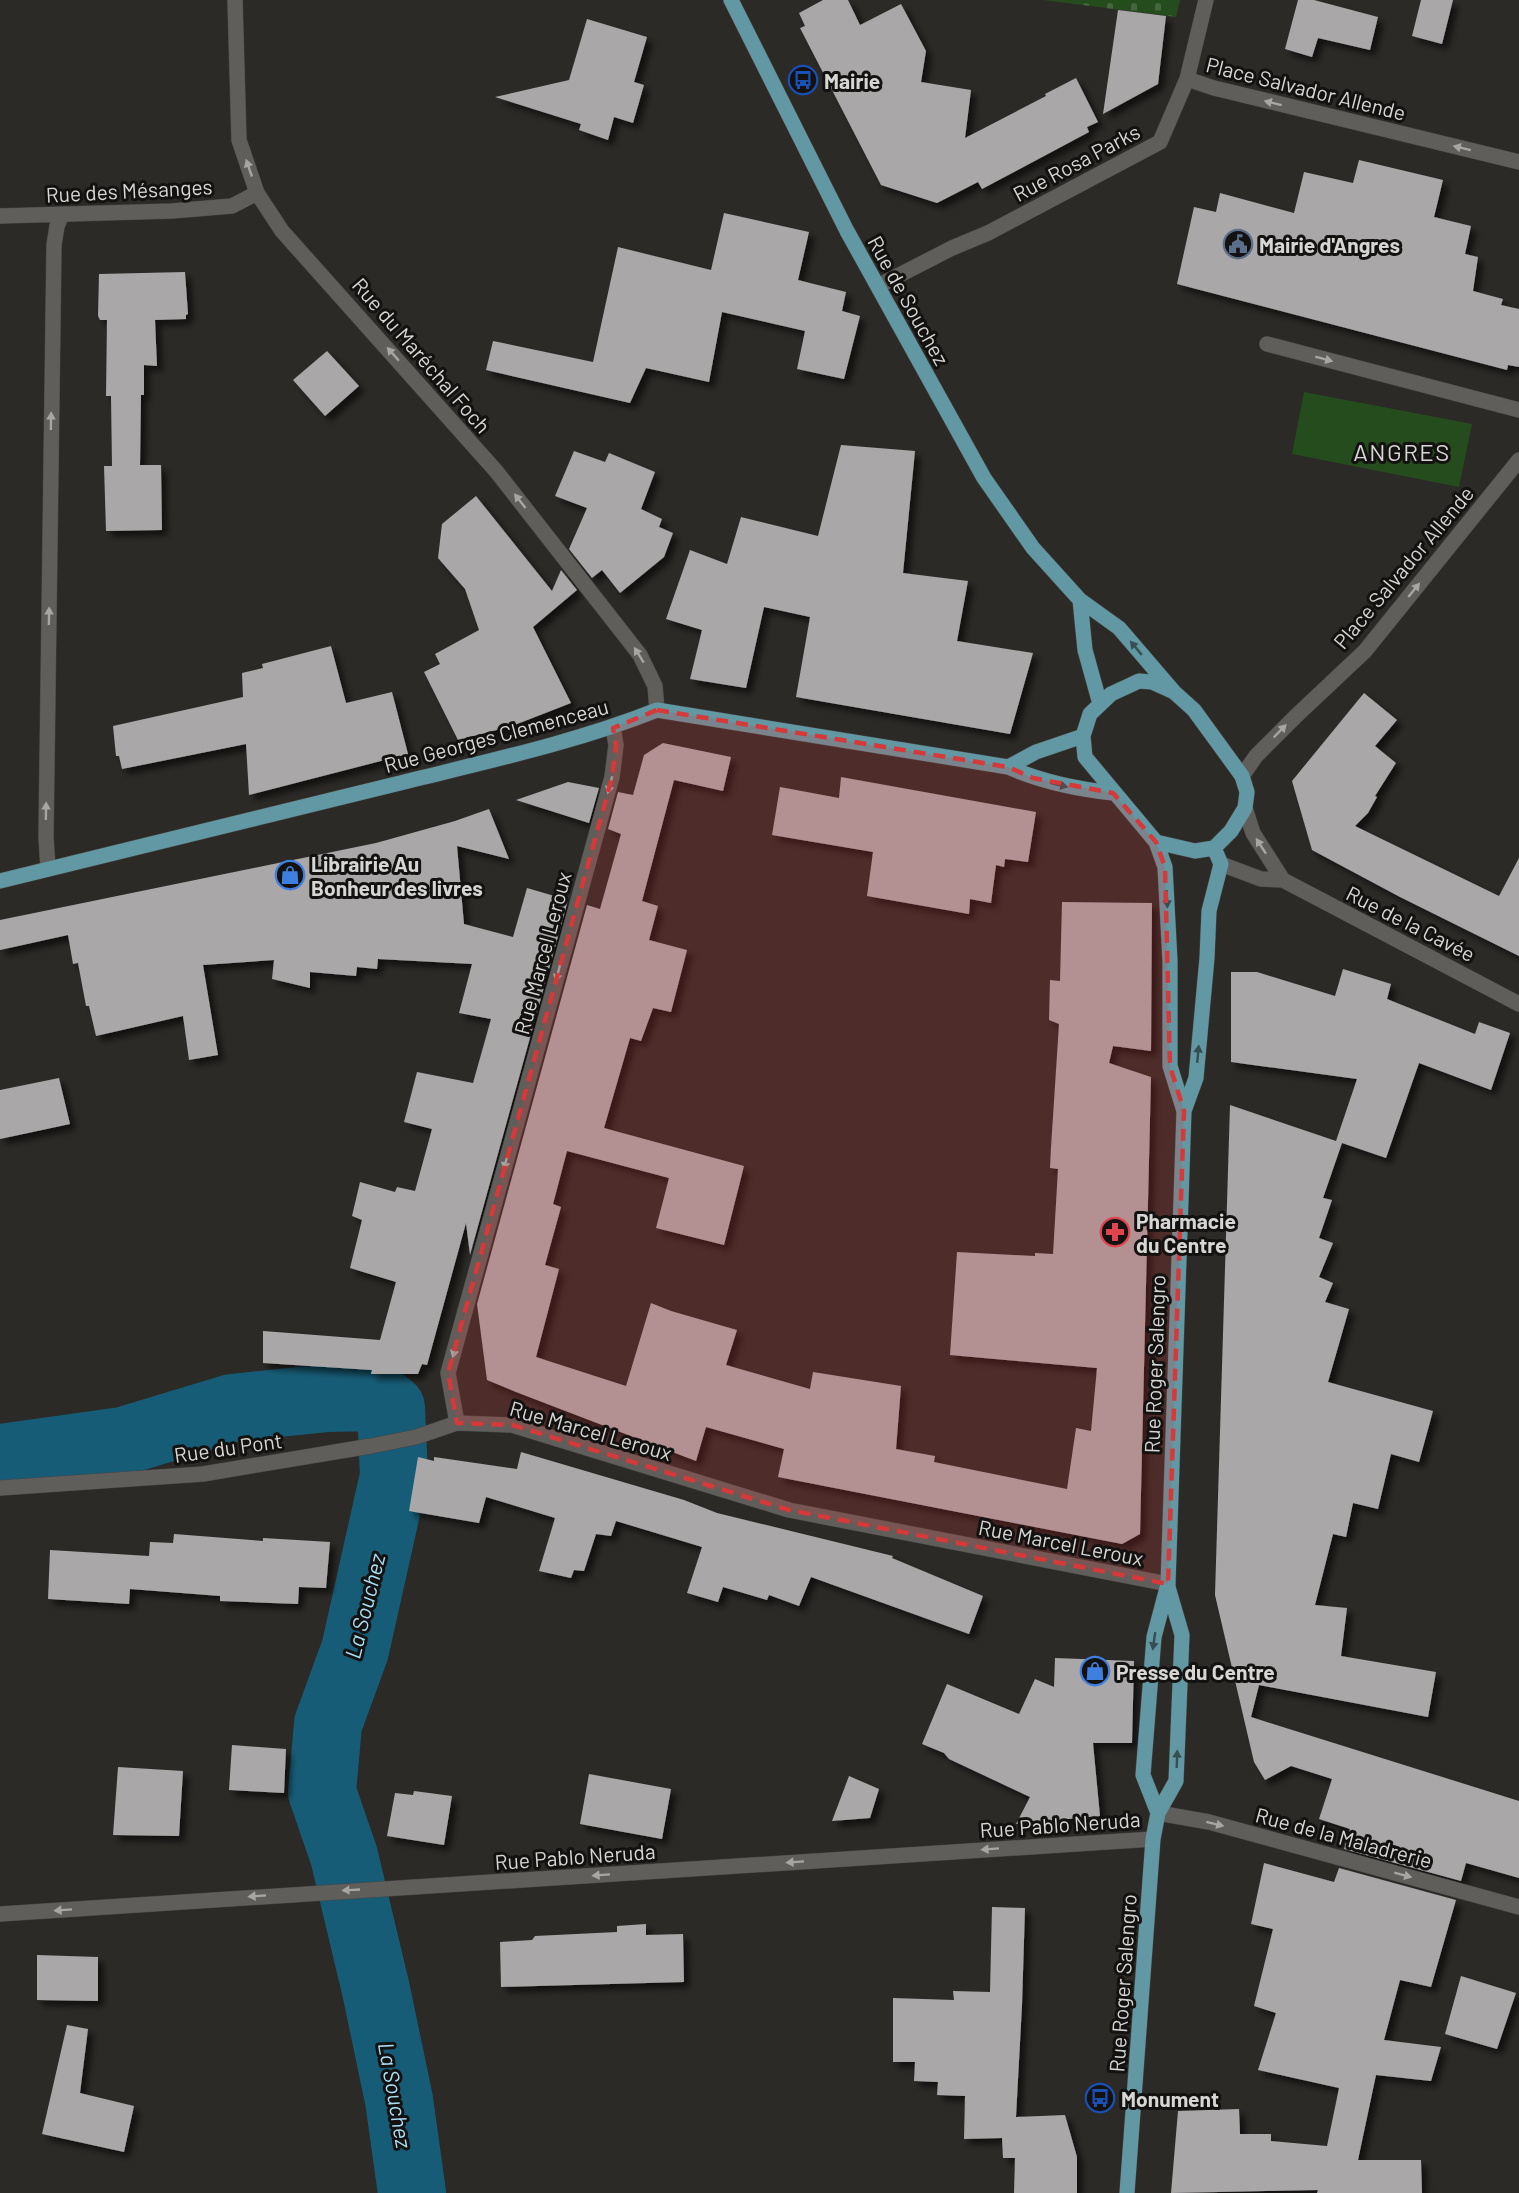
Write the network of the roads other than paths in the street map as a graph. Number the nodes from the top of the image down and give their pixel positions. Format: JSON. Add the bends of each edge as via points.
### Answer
{"nodes":[{"id":1,"x":235,"y":0,"type":"edge"},
{"id":2,"x":731,"y":0,"type":"edge"},
{"id":3,"x":1206,"y":0,"type":"edge"},
{"id":4,"x":1187,"y":79,"type":"junction"},
{"id":5,"x":1519,"y":162,"type":"edge"},
{"id":6,"x":257,"y":193,"type":"junction"},
{"id":7,"x":62,"y":215,"type":"junction"},
{"id":8,"x":0,"y":216,"type":"edge"},
{"id":9,"x":878,"y":286,"type":"junction"},
{"id":10,"x":1267,"y":344,"type":"dead end"},
{"id":11,"x":1519,"y":410,"type":"edge"},
{"id":12,"x":1519,"y":460,"type":"edge"},
{"id":13,"x":1080,"y":600,"type":"junction"},
{"id":14,"x":1174,"y":692,"type":"junction"},
{"id":15,"x":1100,"y":704,"type":"junction"},
{"id":16,"x":657,"y":710,"type":"junction"},
{"id":17,"x":613,"y":728,"type":"junction"},
{"id":18,"x":1083,"y":736,"type":"junction"},
{"id":19,"x":1008,"y":767,"type":"junction"},
{"id":20,"x":1242,"y":776,"type":"junction"},
{"id":21,"x":1113,"y":793,"type":"junction"},
{"id":22,"x":1245,"y":808,"type":"junction"},
{"id":23,"x":1156,"y":842,"type":"junction"},
{"id":24,"x":1214,"y":848,"type":"junction"},
{"id":25,"x":1221,"y":864,"type":"junction"},
{"id":26,"x":48,"y":869,"type":"junction"},
{"id":27,"x":1283,"y":880,"type":"junction"},
{"id":28,"x":0,"y":881,"type":"edge"},
{"id":29,"x":1519,"y":1004,"type":"edge"},
{"id":30,"x":1184,"y":1111,"type":"junction"},
{"id":31,"x":457,"y":1423,"type":"junction"},
{"id":32,"x":0,"y":1488,"type":"edge"},
{"id":33,"x":1168,"y":1584,"type":"junction"},
{"id":34,"x":1158,"y":1813,"type":"junction"},
{"id":35,"x":1153,"y":1839,"type":"junction"},
{"id":36,"x":1519,"y":1907,"type":"edge"},
{"id":37,"x":0,"y":1914,"type":"edge"},
{"id":38,"x":1127,"y":2193,"type":"edge"}],
"edges":[{"from":6,"to":1,"type":"street","name":"Rue du Maréchal Foch","one_way":true,"via":[[239,140]]},
{"from":2,"to":9,"type":"main road","name":"Rue de Souchez"},
{"from":3,"to":4,"type":"street","name":"Rue Rosa Parks"},
{"from":5,"to":4,"type":"street","name":"Place Salvador Allende","one_way":true},
{"from":4,"to":9,"type":"street","name":"Rue Rosa Parks","via":[[1160,142]]},
{"from":6,"to":7,"type":"street","name":"Rue des Mésanges","via":[[232,206]]},
{"from":16,"to":6,"type":"street","name":"Rue du Maréchal Foch","one_way":true,"via":[[655,686],[640,655],[496,471],[282,231]]},
{"from":7,"to":8,"type":"street","name":"Rue des Mésanges"},
{"from":26,"to":7,"type":"street","one_way":true,"via":[[54,245]]},
{"from":9,"to":13,"type":"main road","name":"Rue de Souchez","via":[[984,478],[1033,549]]},
{"from":10,"to":11,"type":"street","one_way":true},
{"from":20,"to":12,"type":"street","name":"Place Salvador Allende","one_way":true,"via":[[1256,756],[1365,651]]},
{"from":14,"to":13,"type":"main road","name":"Rue de Souchez","one_way":true,"via":[[1119,628]]},
{"from":13,"to":15,"type":"main road","via":[[1085,650]]},
{"from":14,"to":15,"type":"main road","via":[[1139,681],[1111,694]]},
{"from":14,"to":20,"type":"main road","via":[[1194,710]]},
{"from":15,"to":18,"type":"main road","via":[[1090,714]]},
{"from":16,"to":17,"type":"main road","name":"Rue Georges Clemenceau"},
{"from":16,"to":19,"type":"main road"},
{"from":17,"to":26,"type":"main road","name":"Rue Georges Clemenceau"},
{"from":17,"to":31,"type":"street","name":"Rue Marcel Leroux","one_way":true,"via":[[616,744],[612,777],[448,1373]]},
{"from":18,"to":19,"type":"main road","via":[[1036,752]]},
{"from":18,"to":21,"type":"main road","via":[[1086,757]]},
{"from":19,"to":21,"type":"main road","one_way":true,"via":[[1081,790]]},
{"from":20,"to":22,"type":"main road","via":[[1247,792]]},
{"from":21,"to":23,"type":"main road"},
{"from":22,"to":24,"type":"main road","via":[[1231,831]]},
{"from":27,"to":22,"type":"street","name":"Rue de la Cavée","one_way":true,"via":[[1253,833]]},
{"from":23,"to":24,"type":"main road","via":[[1195,851]]},
{"from":23,"to":30,"type":"main road","name":"Rue Roger Salengro","one_way":true,"via":[[1165,867],[1170,1066]]},
{"from":24,"to":25,"type":"main road"},
{"from":25,"to":27,"type":"street","name":"Rue de la Cavée","via":[[1261,879]]},
{"from":30,"to":25,"type":"main road","name":"Rue Roger Salengro","one_way":true,"via":[[1196,1078],[1209,911]]},
{"from":26,"to":28,"type":"main road","name":"Rue Georges Clemenceau"},
{"from":27,"to":29,"type":"street","name":"Rue de la Cavée"},
{"from":30,"to":33,"type":"main road","name":"Rue Roger Salengro"},
{"from":31,"to":32,"type":"street","name":"Rue du Pont","via":[[416,1437],[203,1474]]},
{"from":31,"to":33,"type":"street","name":"Rue Marcel Leroux","via":[[512,1425],[789,1510]]},
{"from":33,"to":34,"type":"main road","name":"Rue Roger Salengro","one_way":true,"via":[[1154,1637],[1143,1774]]},
{"from":34,"to":33,"type":"main road","name":"Rue Roger Salengro","one_way":true,"via":[[1176,1781],[1182,1635]]},
{"from":34,"to":35,"type":"main road","name":"Rue Roger Salengro"},
{"from":34,"to":36,"type":"street","name":"Rue de la Maladrerie","one_way":true,"via":[[1209,1822]]},
{"from":35,"to":37,"type":"street","name":"Rue Pablo Neruda","one_way":true},
{"from":35,"to":38,"type":"main road","name":"Rue Roger Salengro"}]}
